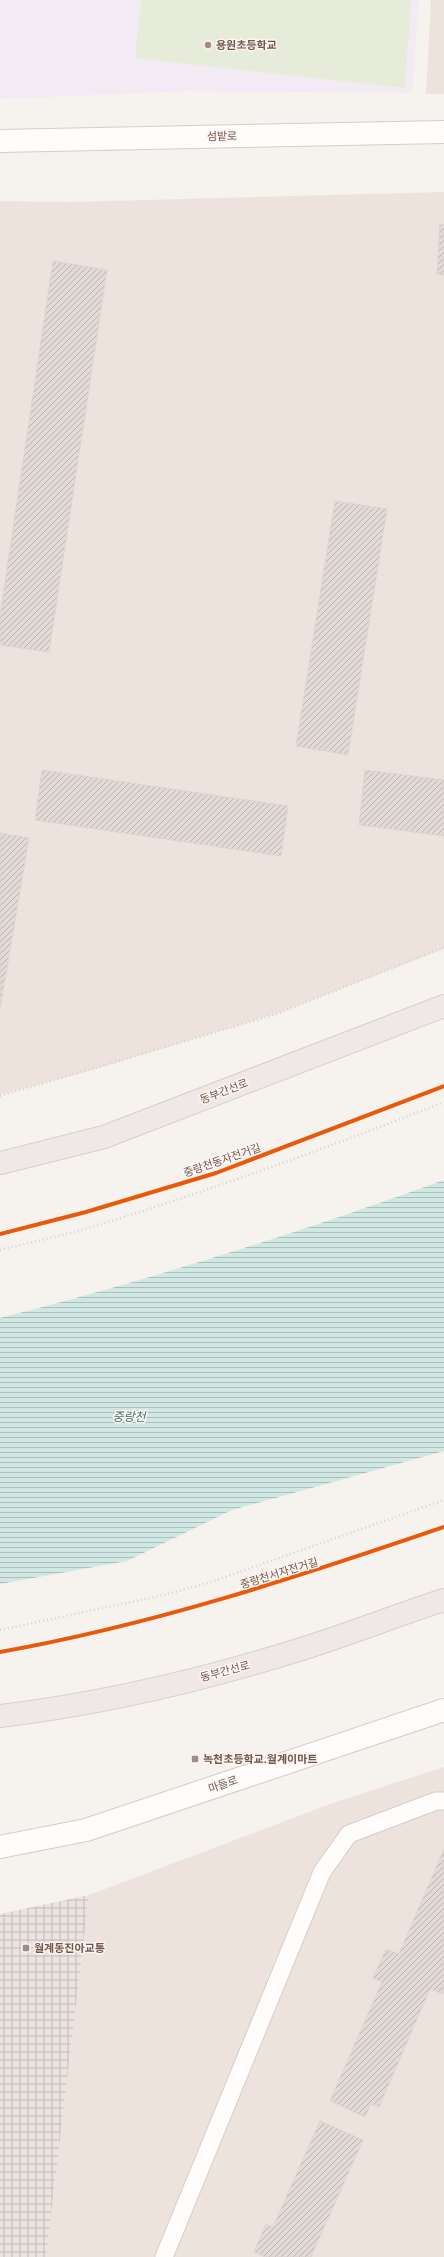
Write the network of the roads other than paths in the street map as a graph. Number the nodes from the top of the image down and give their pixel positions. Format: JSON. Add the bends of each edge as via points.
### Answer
{"nodes":[{"id":1,"x":444,"y":132,"type":"edge"},
{"id":2,"x":0,"y":141,"type":"edge"},
{"id":3,"x":444,"y":1006,"type":"edge"},
{"id":4,"x":0,"y":1163,"type":"edge"},
{"id":5,"x":444,"y":1600,"type":"edge"},
{"id":6,"x":444,"y":1710,"type":"edge"},
{"id":7,"x":0,"y":1716,"type":"edge"},
{"id":8,"x":444,"y":1801,"type":"edge"},
{"id":9,"x":0,"y":1847,"type":"edge"},
{"id":10,"x":164,"y":2257,"type":"edge"}],
"edges":[{"from":1,"to":2,"type":"main road","name":"섬밭로"},
{"from":3,"to":4,"type":"highway","name":"동부간선로","via":[[104,1137]]},
{"from":5,"to":7,"type":"highway","name":"동부간선로","via":[[297,1651],[226,1672],[146,1690]]},
{"from":6,"to":9,"type":"main road","name":"마들로","via":[[86,1830]]},
{"from":8,"to":10,"type":"lane","via":[[436,1801],[349,1834],[322,1872]]}]}
